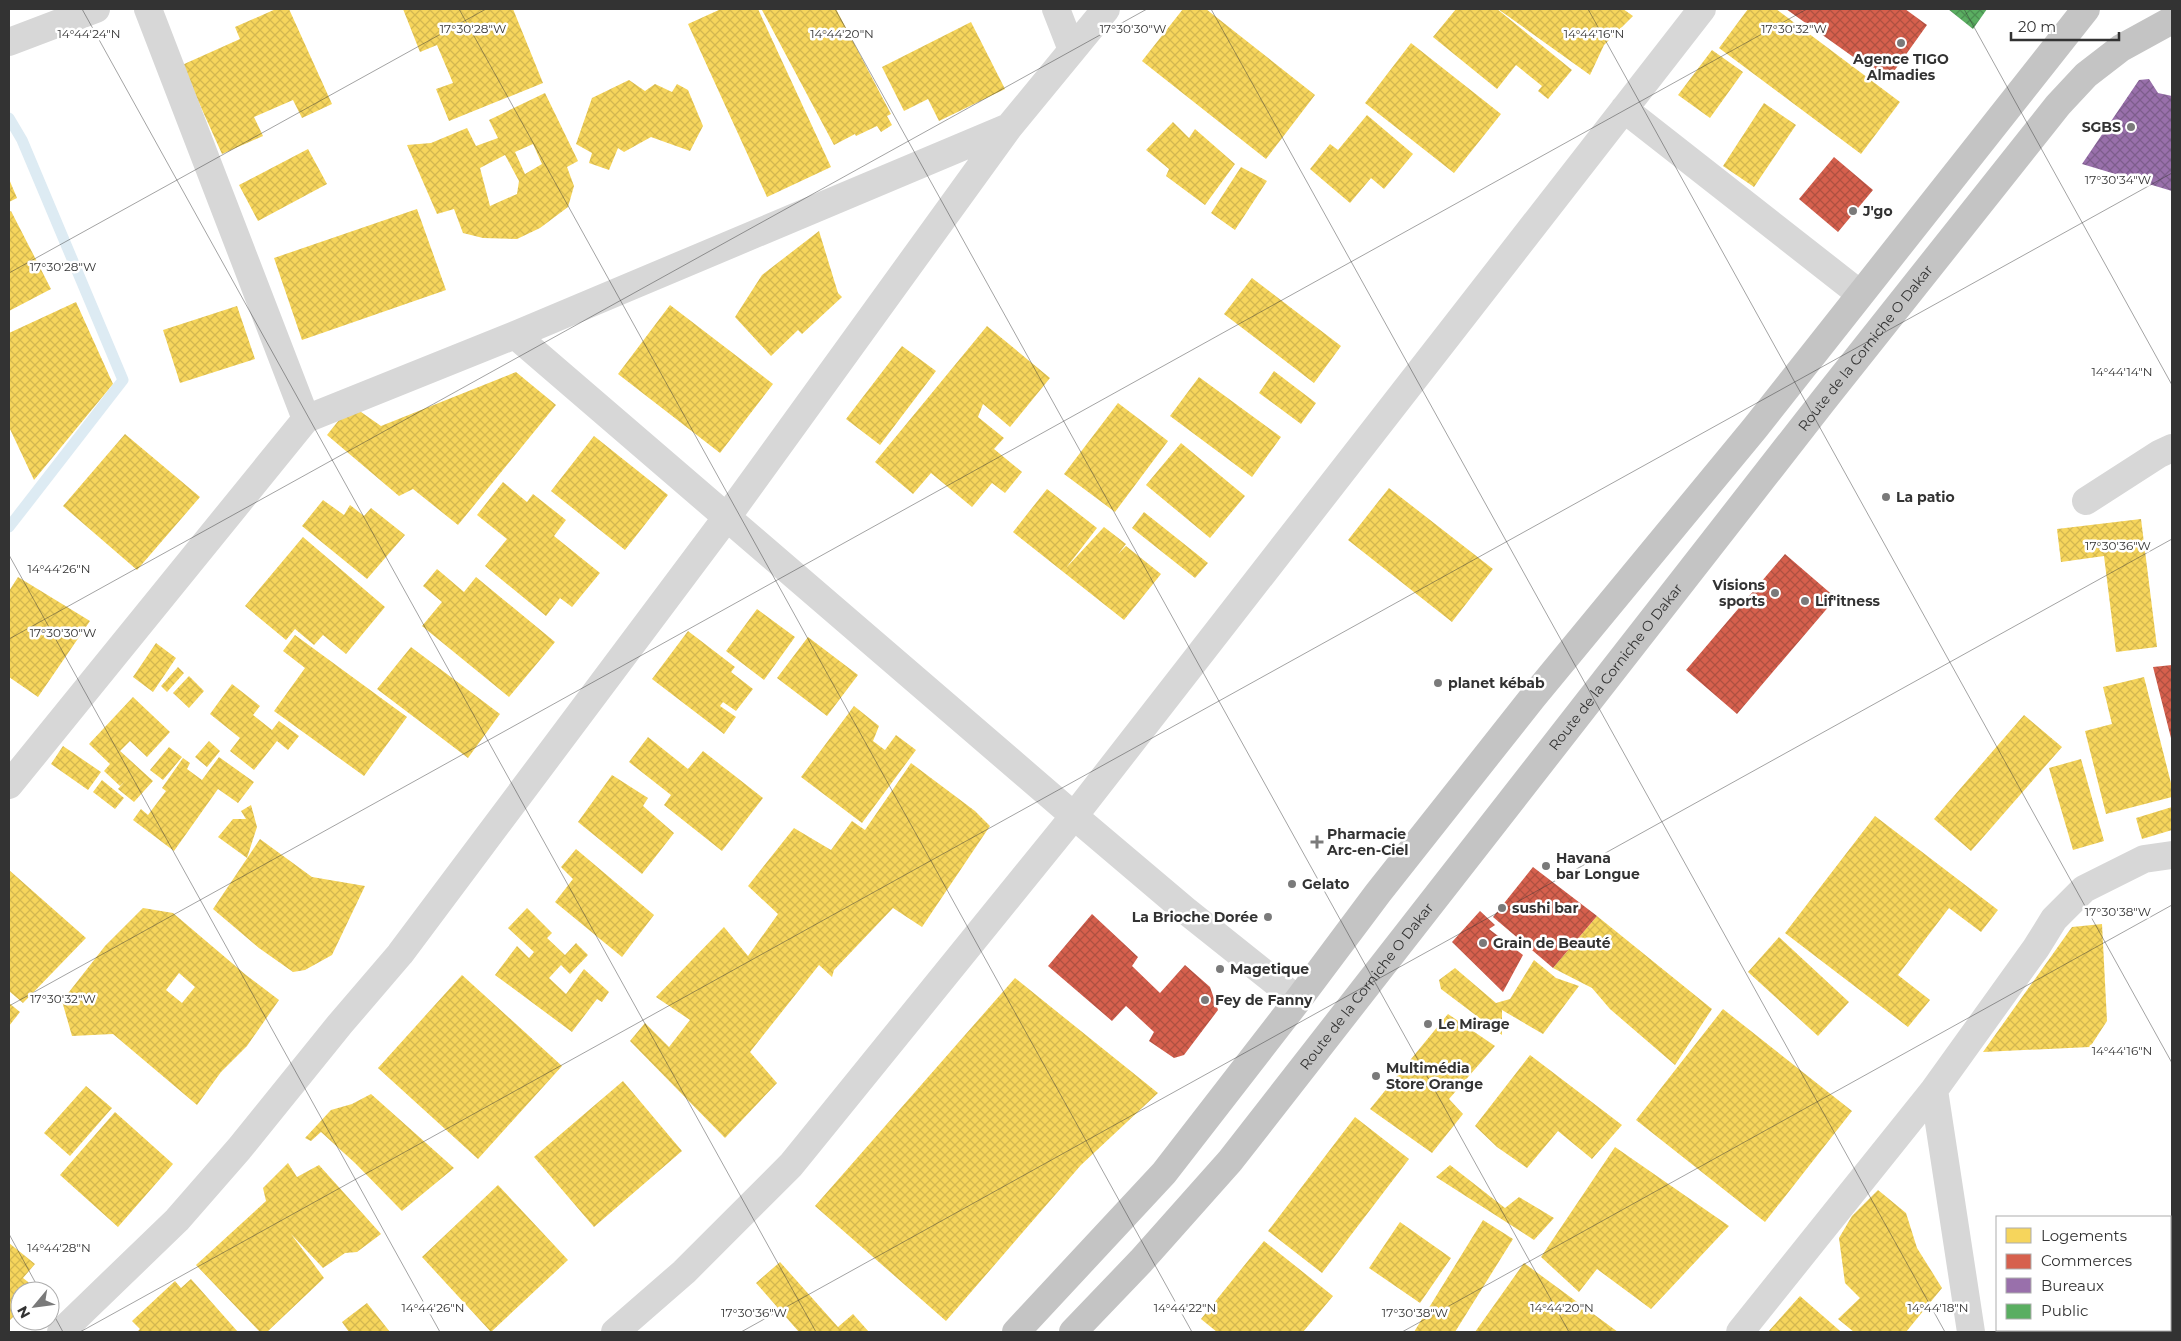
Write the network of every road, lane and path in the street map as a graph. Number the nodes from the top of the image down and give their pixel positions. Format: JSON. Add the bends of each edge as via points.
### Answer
{"nodes":[{"id":1,"x":96,"y":9,"type":"edge"},
{"id":2,"x":148,"y":9,"type":"edge"},
{"id":3,"x":1056,"y":9,"type":"edge"},
{"id":4,"x":1106,"y":9,"type":"edge"},
{"id":5,"x":1702,"y":9,"type":"edge"},
{"id":6,"x":2086,"y":9,"type":"edge"},
{"id":7,"x":2156,"y":9,"type":"edge"},
{"id":8,"x":2172,"y":19,"type":"edge"},
{"id":9,"x":11,"y":41,"type":"edge"},
{"id":10,"x":1072,"y":50,"type":"junction"},
{"id":11,"x":1624,"y":109,"type":"junction"},
{"id":12,"x":1008,"y":126,"type":"junction"},
{"id":13,"x":1860,"y":294,"type":"junction"},
{"id":14,"x":515,"y":335,"type":"junction"},
{"id":15,"x":306,"y":419,"type":"junction"},
{"id":16,"x":2172,"y":448,"type":"edge"},
{"id":17,"x":2086,"y":501,"type":"dead end"},
{"id":18,"x":727,"y":517,"type":"junction"},
{"id":19,"x":9,"y":786,"type":"edge"},
{"id":20,"x":1074,"y":816,"type":"junction"},
{"id":21,"x":2172,"y":856,"type":"edge"},
{"id":22,"x":1298,"y":1000,"type":"junction"},
{"id":23,"x":1934,"y":1090,"type":"junction"},
{"id":24,"x":61,"y":1332,"type":"edge"},
{"id":25,"x":616,"y":1332,"type":"edge"},
{"id":26,"x":1016,"y":1332,"type":"edge"},
{"id":27,"x":1073,"y":1332,"type":"edge"},
{"id":28,"x":1740,"y":1332,"type":"edge"},
{"id":29,"x":1971,"y":1332,"type":"edge"}],
"edges":[{"from":1,"to":9,"type":"street"},
{"from":2,"to":15,"type":"street"},
{"from":3,"to":10,"type":"street"},
{"from":4,"to":10,"type":"street"},
{"from":5,"to":11,"type":"street"},
{"from":6,"to":13,"type":"highway"},
{"from":7,"to":8,"type":"highway"},
{"from":8,"to":27,"type":"highway","name":"Route de la Corniche O Dakar","via":[[2122,48],[2086,75],[2058,105],[1829,393],[1237,1154]]},
{"from":10,"to":12,"type":"street"},
{"from":11,"to":13,"type":"street"},
{"from":11,"to":20,"type":"street"},
{"from":12,"to":14,"type":"street"},
{"from":12,"to":18,"type":"street"},
{"from":13,"to":22,"type":"highway","via":[[1755,428],[1533,697]]},
{"from":14,"to":15,"type":"street"},
{"from":14,"to":18,"type":"street"},
{"from":15,"to":19,"type":"street"},
{"from":16,"to":17,"type":"street"},
{"from":18,"to":20,"type":"street"},
{"from":18,"to":24,"type":"street","via":[[400,954],[177,1220]]},
{"from":20,"to":22,"type":"street"},
{"from":20,"to":25,"type":"street","via":[[791,1165],[684,1272]]},
{"from":21,"to":23,"type":"street","via":[[2144,859],[2084,889],[2054,919]]},
{"from":22,"to":26,"type":"highway","via":[[1164,1173]]},
{"from":23,"to":28,"type":"street"},
{"from":23,"to":29,"type":"street"}]}
